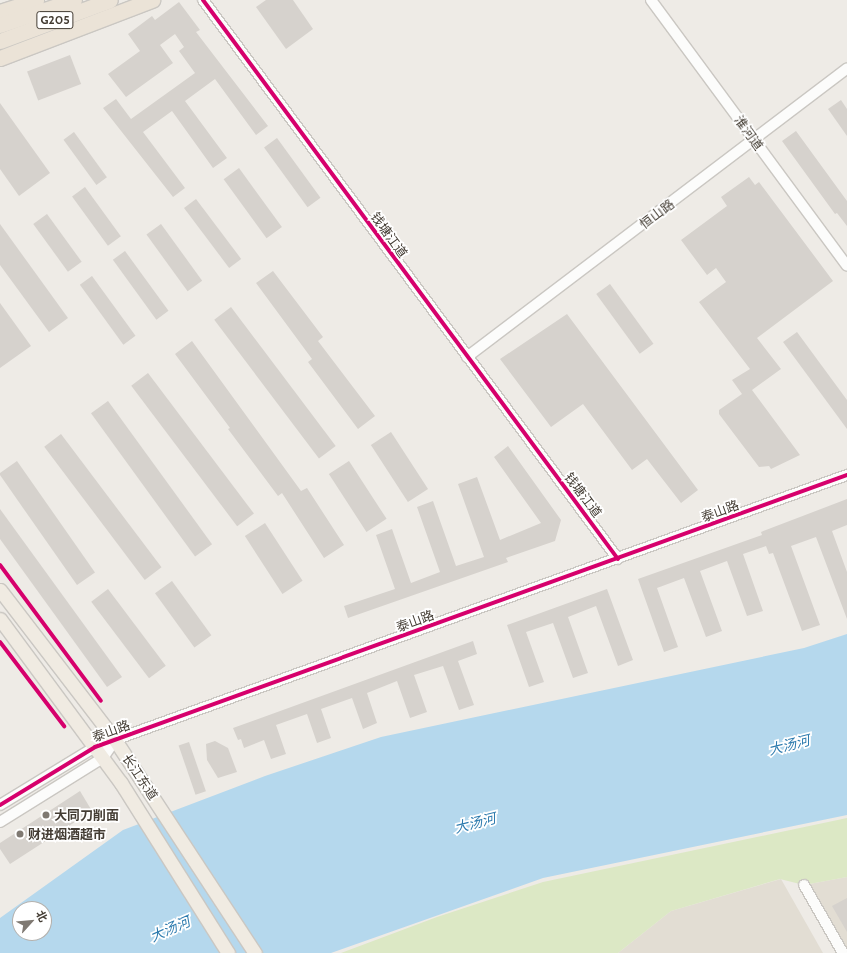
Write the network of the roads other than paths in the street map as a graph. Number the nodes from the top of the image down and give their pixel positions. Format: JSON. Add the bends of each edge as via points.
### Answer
{"nodes":[{"id":1,"x":36,"y":0,"type":"edge"},
{"id":2,"x":74,"y":0,"type":"edge"},
{"id":3,"x":110,"y":0,"type":"edge"},
{"id":4,"x":152,"y":0,"type":"edge"},
{"id":5,"x":203,"y":0,"type":"edge"},
{"id":6,"x":651,"y":0,"type":"edge"},
{"id":7,"x":0,"y":12,"type":"edge"},
{"id":8,"x":0,"y":25,"type":"edge"},
{"id":9,"x":0,"y":41,"type":"edge"},
{"id":10,"x":0,"y":58,"type":"edge"},
{"id":11,"x":847,"y":69,"type":"edge"},
{"id":12,"x":754,"y":140,"type":"junction"},
{"id":13,"x":847,"y":266,"type":"edge"},
{"id":14,"x":467,"y":357,"type":"junction"},
{"id":15,"x":847,"y":475,"type":"edge"},
{"id":16,"x":618,"y":559,"type":"junction"},
{"id":17,"x":0,"y":590,"type":"edge"},
{"id":18,"x":0,"y":619,"type":"edge"},
{"id":19,"x":115,"y":740,"type":"junction"},
{"id":20,"x":95,"y":746,"type":"junction"},
{"id":21,"x":103,"y":758,"type":"junction"},
{"id":22,"x":0,"y":805,"type":"edge"},
{"id":23,"x":0,"y":822,"type":"edge"},
{"id":24,"x":804,"y":885,"type":"dead end"},
{"id":25,"x":228,"y":953,"type":"edge"},
{"id":26,"x":255,"y":953,"type":"edge"},
{"id":27,"x":843,"y":953,"type":"edge"}],
"edges":[{"from":1,"to":7,"type":"highway"},
{"from":2,"to":8,"type":"highway","number":"G205"},
{"from":3,"to":9,"type":"highway","number":"G205"},
{"from":4,"to":10,"type":"highway"},
{"from":5,"to":14,"type":"street","name":"钱塘江道"},
{"from":6,"to":12,"type":"street","name":"淮河道"},
{"from":11,"to":12,"type":"street","name":"恒山路"},
{"from":12,"to":13,"type":"street","name":"淮河道"},
{"from":12,"to":14,"type":"street","name":"恒山路"},
{"from":14,"to":16,"type":"street","name":"钱塘江道"},
{"from":15,"to":16,"type":"street","name":"泰山路"},
{"from":16,"to":19,"type":"street","name":"泰山路"},
{"from":17,"to":19,"type":"main road","name":"长江东道"},
{"from":18,"to":20,"type":"main road","name":"长江东道"},
{"from":19,"to":20,"type":"street","name":"泰山路"},
{"from":19,"to":21,"type":"street"},
{"from":19,"to":26,"type":"main road","name":"长江东道"},
{"from":20,"to":21,"type":"main road","name":"长江东道"},
{"from":20,"to":22,"type":"street","name":"泰山路"},
{"from":21,"to":23,"type":"street"},
{"from":21,"to":25,"type":"main road","name":"长江东道"},
{"from":24,"to":27,"type":"street"}]}
